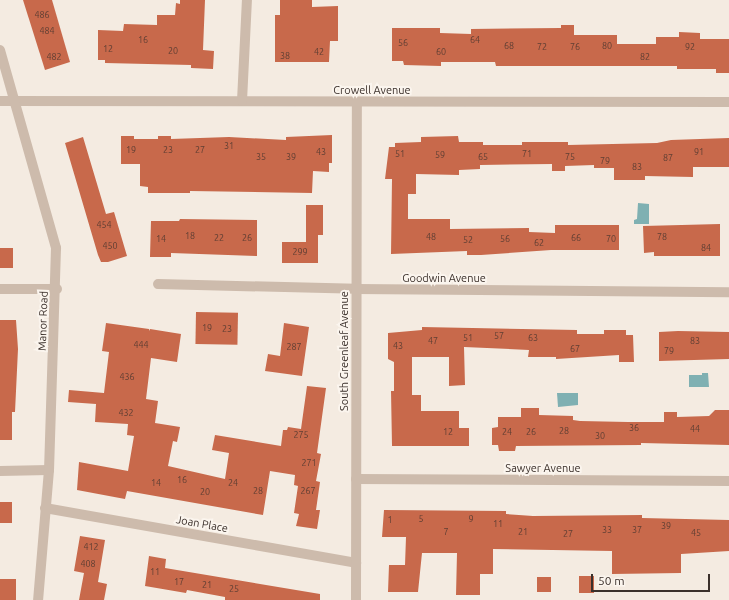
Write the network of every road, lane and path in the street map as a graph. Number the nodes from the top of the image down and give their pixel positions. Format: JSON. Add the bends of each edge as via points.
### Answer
{"nodes":[{"id":1,"x":247,"y":0,"type":"edge"},
{"id":2,"x":0,"y":50,"type":"edge"},
{"id":3,"x":0,"y":101,"type":"edge"},
{"id":4,"x":15,"y":101,"type":"junction"},
{"id":5,"x":242,"y":101,"type":"junction"},
{"id":6,"x":357,"y":102,"type":"junction"},
{"id":7,"x":729,"y":102,"type":"edge"},
{"id":8,"x":158,"y":284,"type":"dead end"},
{"id":9,"x":0,"y":289,"type":"edge"},
{"id":10,"x":57,"y":289,"type":"junction"},
{"id":11,"x":356,"y":289,"type":"junction"},
{"id":12,"x":729,"y":292,"type":"edge"},
{"id":13,"x":49,"y":470,"type":"junction"},
{"id":14,"x":0,"y":471,"type":"edge"},
{"id":15,"x":356,"y":479,"type":"junction"},
{"id":16,"x":729,"y":481,"type":"edge"},
{"id":17,"x":45,"y":508,"type":"junction"},
{"id":18,"x":356,"y":563,"type":"junction"},
{"id":19,"x":38,"y":600,"type":"edge"},
{"id":20,"x":356,"y":600,"type":"edge"}],
"edges":[{"from":1,"to":5,"type":"street"},
{"from":2,"to":4,"type":"street","name":"Manor Road"},
{"from":3,"to":4,"type":"street","name":"Crowell Avenue"},
{"from":4,"to":5,"type":"street","name":"Crowell Avenue"},
{"from":4,"to":10,"type":"street","name":"Manor Road","via":[[56,248]]},
{"from":5,"to":6,"type":"street","name":"Crowell Avenue"},
{"from":6,"to":7,"type":"street","name":"Crowell Avenue"},
{"from":6,"to":11,"type":"street","name":"South Greenleaf Avenue"},
{"from":8,"to":11,"type":"street","name":"Goodwin Avenue"},
{"from":9,"to":10,"type":"street"},
{"from":10,"to":13,"type":"street","name":"Manor Road"},
{"from":11,"to":12,"type":"street","name":"Goodwin Avenue"},
{"from":11,"to":15,"type":"street","name":"South Greenleaf Avenue"},
{"from":13,"to":14,"type":"street"},
{"from":13,"to":17,"type":"street","name":"Manor Road"},
{"from":15,"to":16,"type":"street","name":"Sawyer Avenue"},
{"from":15,"to":18,"type":"street","name":"South Greenleaf Avenue"},
{"from":17,"to":18,"type":"street","name":"Joan Place"},
{"from":17,"to":19,"type":"street","name":"Manor Road"},
{"from":18,"to":20,"type":"street","name":"South Greenleaf Avenue"}]}
